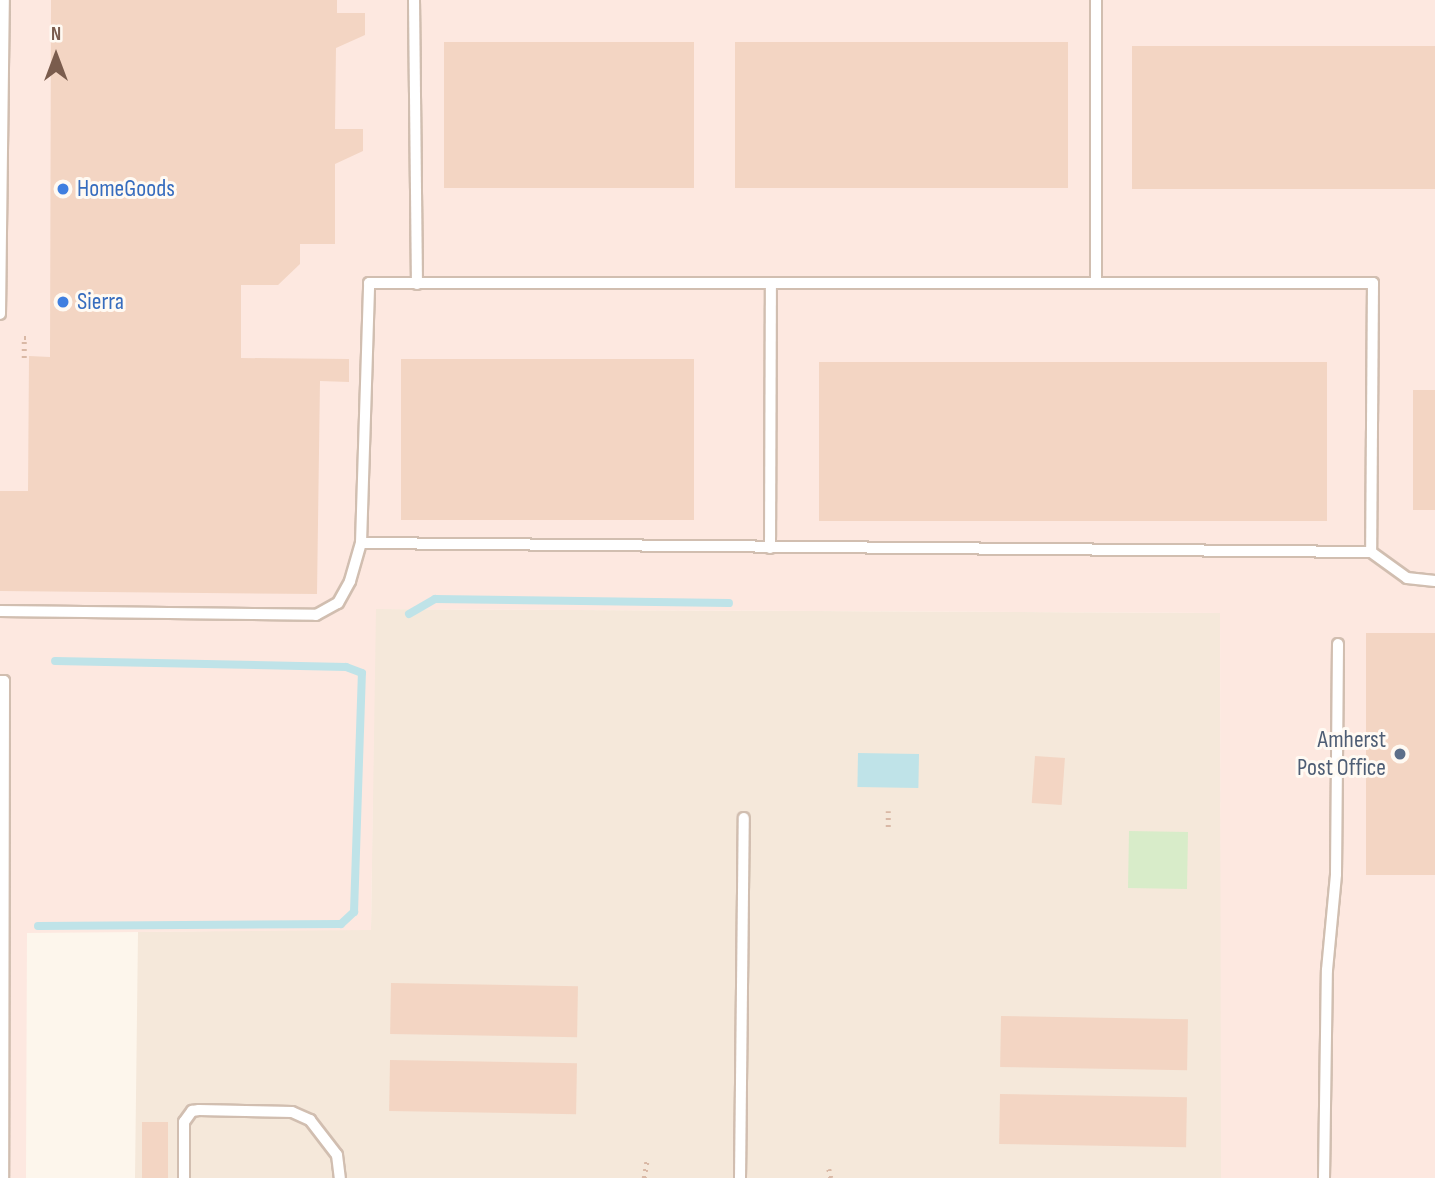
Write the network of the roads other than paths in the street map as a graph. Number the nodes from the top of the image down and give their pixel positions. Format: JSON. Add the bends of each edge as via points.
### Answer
{"nodes":[{"id":1,"x":4,"y":0,"type":"edge"},
{"id":2,"x":414,"y":0,"type":"edge"},
{"id":3,"x":1096,"y":0,"type":"edge"},
{"id":4,"x":771,"y":283,"type":"junction"},
{"id":5,"x":1096,"y":283,"type":"junction"},
{"id":6,"x":416,"y":284,"type":"junction"},
{"id":7,"x":0,"y":314,"type":"edge"},
{"id":8,"x":361,"y":542,"type":"junction"},
{"id":9,"x":770,"y":548,"type":"junction"},
{"id":10,"x":1371,"y":552,"type":"junction"},
{"id":11,"x":1435,"y":581,"type":"edge"},
{"id":12,"x":0,"y":611,"type":"edge"},
{"id":13,"x":1338,"y":644,"type":"dead end"},
{"id":14,"x":0,"y":681,"type":"edge"},
{"id":15,"x":744,"y":818,"type":"dead end"},
{"id":16,"x":3,"y":1178,"type":"edge"},
{"id":17,"x":184,"y":1178,"type":"edge"},
{"id":18,"x":340,"y":1178,"type":"edge"},
{"id":19,"x":740,"y":1178,"type":"edge"},
{"id":20,"x":1324,"y":1178,"type":"edge"}],
"edges":[{"from":1,"to":7,"type":"lane"},
{"from":2,"to":6,"type":"lane"},
{"from":3,"to":5,"type":"lane"},
{"from":4,"to":5,"type":"lane"},
{"from":4,"to":6,"type":"lane"},
{"from":4,"to":9,"type":"lane"},
{"from":5,"to":10,"type":"lane","via":[[1373,283]]},
{"from":6,"to":8,"type":"lane","via":[[369,283]]},
{"from":8,"to":9,"type":"lane"},
{"from":8,"to":12,"type":"lane","via":[[338,603],[316,615]]},
{"from":9,"to":10,"type":"lane"},
{"from":10,"to":11,"type":"lane","via":[[1408,578]]},
{"from":13,"to":20,"type":"lane","via":[[1336,874],[1326,970]]},
{"from":14,"to":16,"type":"lane","via":[[4,681]]},
{"from":15,"to":19,"type":"lane"},
{"from":17,"to":18,"type":"lane","via":[[184,1122],[192,1111],[199,1110],[292,1112],[310,1120],[337,1155]]}]}
